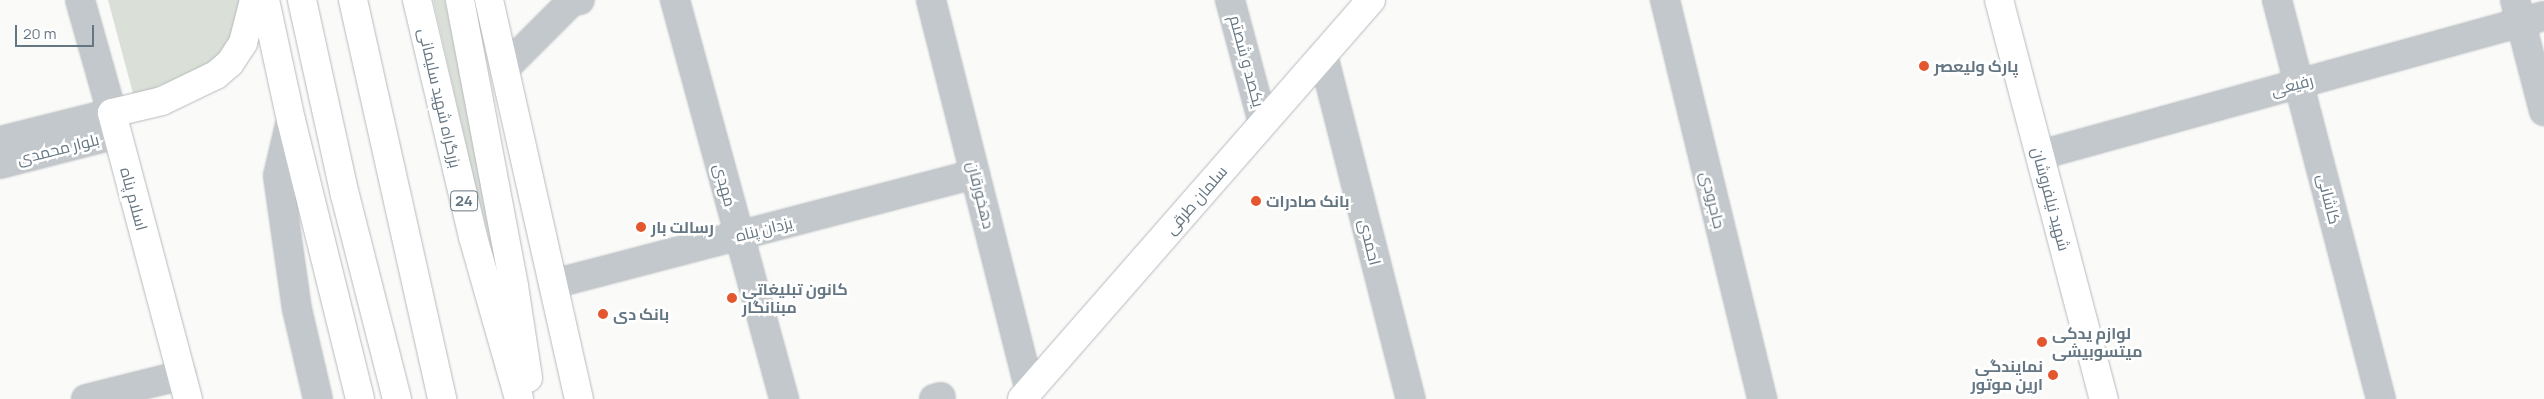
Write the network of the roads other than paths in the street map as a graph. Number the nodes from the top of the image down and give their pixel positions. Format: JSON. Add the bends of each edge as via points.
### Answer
{"nodes":[{"id":1,"x":80,"y":0,"type":"edge"},
{"id":2,"x":254,"y":0,"type":"edge"},
{"id":3,"x":265,"y":0,"type":"edge"},
{"id":4,"x":302,"y":0,"type":"edge"},
{"id":5,"x":353,"y":0,"type":"edge"},
{"id":6,"x":417,"y":0,"type":"edge"},
{"id":7,"x":460,"y":0,"type":"edge"},
{"id":8,"x":488,"y":0,"type":"edge"},
{"id":9,"x":675,"y":0,"type":"edge"},
{"id":10,"x":931,"y":0,"type":"edge"},
{"id":11,"x":1230,"y":0,"type":"edge"},
{"id":12,"x":1370,"y":0,"type":"edge"},
{"id":13,"x":1665,"y":0,"type":"edge"},
{"id":14,"x":1999,"y":0,"type":"edge"},
{"id":15,"x":2277,"y":0,"type":"edge"},
{"id":16,"x":573,"y":1,"type":"edge"},
{"id":17,"x":2526,"y":12,"type":"edge"},
{"id":18,"x":1323,"y":55,"type":"junction"},
{"id":19,"x":505,"y":68,"type":"junction"},
{"id":20,"x":2300,"y":83,"type":"junction"},
{"id":21,"x":2544,"y":111,"type":"edge"},
{"id":22,"x":291,"y":120,"type":"junction"},
{"id":23,"x":1263,"y":123,"type":"junction"},
{"id":24,"x":114,"y":124,"type":"junction"},
{"id":25,"x":0,"y":141,"type":"edge"},
{"id":26,"x":2040,"y":155,"type":"junction"},
{"id":27,"x":0,"y":164,"type":"edge"},
{"id":28,"x":975,"y":174,"type":"junction"},
{"id":29,"x":739,"y":235,"type":"junction"},
{"id":30,"x":553,"y":284,"type":"junction"},
{"id":31,"x":185,"y":387,"type":"edge"},
{"id":32,"x":1028,"y":396,"type":"edge"},
{"id":33,"x":86,"y":399,"type":"edge"},
{"id":34,"x":318,"y":399,"type":"edge"},
{"id":35,"x":360,"y":399,"type":"edge"},
{"id":36,"x":397,"y":399,"type":"edge"},
{"id":37,"x":442,"y":399,"type":"edge"},
{"id":38,"x":519,"y":399,"type":"edge"},
{"id":39,"x":531,"y":399,"type":"edge"},
{"id":40,"x":579,"y":399,"type":"edge"},
{"id":41,"x":784,"y":399,"type":"edge"},
{"id":42,"x":1411,"y":399,"type":"edge"},
{"id":43,"x":1762,"y":399,"type":"edge"},
{"id":44,"x":2104,"y":399,"type":"edge"},
{"id":45,"x":2381,"y":399,"type":"edge"}],
"edges":[{"from":1,"to":24,"type":"street","name":"اسلام پناه"},
{"from":2,"to":24,"type":"main road","via":[[243,43],[216,75]]},
{"from":3,"to":22,"type":"main road"},
{"from":4,"to":36,"type":"main road","via":[[345,195]]},
{"from":5,"to":37,"type":"main road"},
{"from":6,"to":38,"type":"main road","name":"بزرگراه شهید سلیمانی","number":"24","via":[[472,237]]},
{"from":7,"to":39,"type":"main road","via":[[514,286]]},
{"from":8,"to":19,"type":"main road"},
{"from":9,"to":29,"type":"street","name":"مهدی"},
{"from":10,"to":28,"type":"street","name":"دهخورقان"},
{"from":11,"to":23,"type":"street","name":"یکصد و شصتم"},
{"from":12,"to":18,"type":"main road","name":"سلمان طرقی"},
{"from":13,"to":43,"type":"street","name":"جاجرودی"},
{"from":14,"to":26,"type":"main road","name":"شهید نیلفروشان"},
{"from":15,"to":20,"type":"street","name":"کاشانی"},
{"from":16,"to":19,"type":"street"},
{"from":17,"to":20,"type":"street","name":"رفیعی"},
{"from":17,"to":21,"type":"street"},
{"from":18,"to":23,"type":"main road","name":"سلمان طرقی"},
{"from":18,"to":42,"type":"street","name":"احمدی"},
{"from":19,"to":30,"type":"main road"},
{"from":20,"to":26,"type":"street","name":"رفیعی"},
{"from":20,"to":45,"type":"street","name":"کاشانی"},
{"from":22,"to":34,"type":"street","via":[[278,176],[297,309]]},
{"from":22,"to":35,"type":"main road"},
{"from":23,"to":32,"type":"main road","name":"سلمان طرقی"},
{"from":24,"to":25,"type":"street","name":"بلوار محمدی"},
{"from":24,"to":27,"type":"street","name":"بلوار محمدی"},
{"from":24,"to":31,"type":"main road","name":"اسلام پناه"},
{"from":26,"to":44,"type":"main road","name":"شهید نیلفروشان"},
{"from":28,"to":29,"type":"street","name":"یزدان پناه"},
{"from":28,"to":32,"type":"street","name":"دهخورقان"},
{"from":29,"to":30,"type":"street","name":"یزدان پناه"},
{"from":29,"to":41,"type":"street","name":"مهدی"},
{"from":30,"to":40,"type":"main road"},
{"from":31,"to":33,"type":"street"}]}
